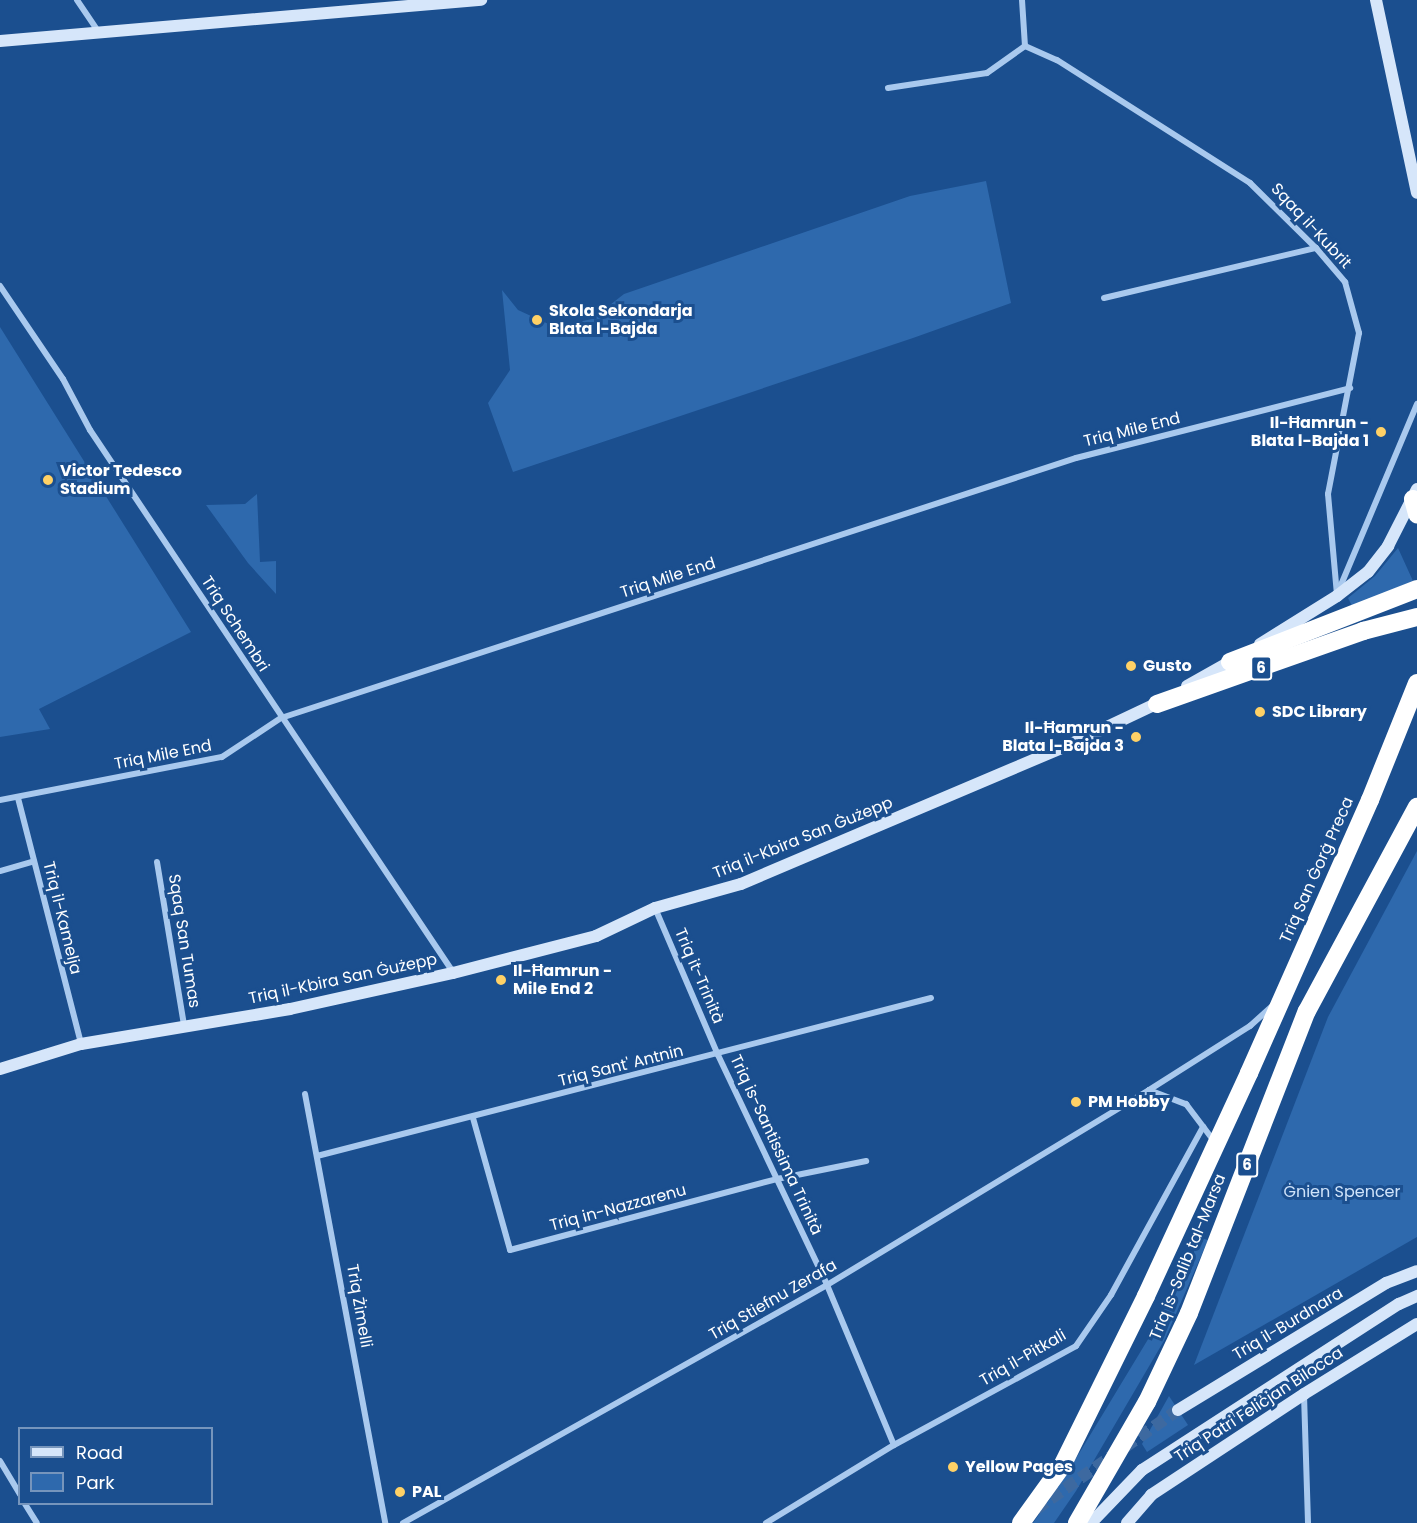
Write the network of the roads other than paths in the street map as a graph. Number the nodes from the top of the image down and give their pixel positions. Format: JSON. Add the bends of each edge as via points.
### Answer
{"nodes":[{"id":1,"x":77,"y":0,"type":"edge"},
{"id":2,"x":481,"y":0,"type":"edge"},
{"id":3,"x":1022,"y":0,"type":"edge"},
{"id":4,"x":1376,"y":0,"type":"edge"},
{"id":5,"x":426,"y":2,"type":"edge"},
{"id":6,"x":98,"y":31,"type":"junction"},
{"id":7,"x":0,"y":41,"type":"edge"},
{"id":8,"x":1025,"y":46,"type":"junction"},
{"id":9,"x":888,"y":88,"type":"dead end"},
{"id":10,"x":1417,"y":193,"type":"edge"},
{"id":11,"x":1316,"y":248,"type":"junction"},
{"id":12,"x":0,"y":286,"type":"edge"},
{"id":13,"x":1104,"y":298,"type":"dead end"},
{"id":14,"x":8,"y":299,"type":"junction"},
{"id":15,"x":0,"y":303,"type":"edge"},
{"id":16,"x":1350,"y":387,"type":"junction"},
{"id":17,"x":1417,"y":404,"type":"edge"},
{"id":18,"x":1416,"y":500,"type":"edge"},
{"id":19,"x":1417,"y":589,"type":"edge"},
{"id":20,"x":1337,"y":596,"type":"junction"},
{"id":21,"x":1417,"y":617,"type":"edge"},
{"id":22,"x":1230,"y":662,"type":"junction"},
{"id":23,"x":1417,"y":683,"type":"edge"},
{"id":24,"x":1157,"y":704,"type":"junction"},
{"id":25,"x":281,"y":718,"type":"junction"},
{"id":26,"x":18,"y":798,"type":"junction"},
{"id":27,"x":0,"y":800,"type":"edge"},
{"id":28,"x":1417,"y":807,"type":"edge"},
{"id":29,"x":34,"y":861,"type":"junction"},
{"id":30,"x":157,"y":862,"type":"dead end"},
{"id":31,"x":0,"y":871,"type":"edge"},
{"id":32,"x":655,"y":908,"type":"junction"},
{"id":33,"x":453,"y":973,"type":"junction"},
{"id":34,"x":931,"y":998,"type":"dead end"},
{"id":35,"x":1280,"y":999,"type":"junction"},
{"id":36,"x":184,"y":1025,"type":"junction"},
{"id":37,"x":81,"y":1044,"type":"junction"},
{"id":38,"x":718,"y":1055,"type":"junction"},
{"id":39,"x":0,"y":1068,"type":"edge"},
{"id":40,"x":1249,"y":1073,"type":"joint"},
{"id":41,"x":1149,"y":1090,"type":"junction"},
{"id":42,"x":305,"y":1094,"type":"dead end"},
{"id":43,"x":473,"y":1118,"type":"junction"},
{"id":44,"x":1203,"y":1127,"type":"junction"},
{"id":45,"x":1215,"y":1142,"type":"junction"},
{"id":46,"x":317,"y":1156,"type":"junction"},
{"id":47,"x":866,"y":1161,"type":"dead end"},
{"id":48,"x":777,"y":1179,"type":"junction"},
{"id":49,"x":1417,"y":1271,"type":"edge"},
{"id":50,"x":827,"y":1286,"type":"junction"},
{"id":51,"x":1417,"y":1296,"type":"edge"},
{"id":52,"x":1417,"y":1324,"type":"edge"},
{"id":53,"x":1304,"y":1394,"type":"junction"},
{"id":54,"x":1178,"y":1410,"type":"tunnel mouth"},
{"id":55,"x":894,"y":1446,"type":"junction"},
{"id":56,"x":0,"y":1461,"type":"edge"},
{"id":57,"x":18,"y":1491,"type":"edge"},
{"id":58,"x":26,"y":1505,"type":"edge"},
{"id":59,"x":37,"y":1523,"type":"edge"},
{"id":60,"x":385,"y":1523,"type":"edge"},
{"id":61,"x":404,"y":1523,"type":"edge"},
{"id":62,"x":766,"y":1523,"type":"edge"},
{"id":63,"x":1021,"y":1523,"type":"edge"},
{"id":64,"x":1077,"y":1523,"type":"edge"},
{"id":65,"x":1091,"y":1523,"type":"edge"},
{"id":66,"x":1126,"y":1523,"type":"edge"},
{"id":67,"x":1308,"y":1523,"type":"edge"}],
"edges":[{"from":1,"to":6,"type":"street"},
{"from":2,"to":5,"type":"main road"},
{"from":3,"to":8,"type":"street"},
{"from":4,"to":10,"type":"main road"},
{"from":5,"to":6,"type":"main road"},
{"from":6,"to":7,"type":"main road"},
{"from":8,"to":9,"type":"street","via":[[987,73]]},
{"from":8,"to":11,"type":"street","name":"Sqaq il-Kubrit","via":[[1057,60],[1250,183]]},
{"from":11,"to":13,"type":"street"},
{"from":11,"to":16,"type":"street","name":"Sqaq il-Kubrit","via":[[1345,282],[1359,333]]},
{"from":12,"to":14,"type":"street","name":"Triq Schembri"},
{"from":14,"to":15,"type":"street"},
{"from":14,"to":25,"type":"street","name":"Triq Schembri"},
{"from":16,"to":20,"type":"street","name":"Sqaq il-Kubrit","via":[[1328,494]]},
{"from":16,"to":25,"type":"street","name":"Triq Mile End","via":[[1076,458]]},
{"from":17,"to":20,"type":"street"},
{"from":18,"to":20,"type":"main road","name":"Triq il-Kbira San Ġużepp","via":[[1368,572]]},
{"from":19,"to":22,"type":"highway","number":"6"},
{"from":20,"to":22,"type":"main road","name":"Triq il-Kbira San Ġużepp"},
{"from":21,"to":24,"type":"highway","number":"6","via":[[1363,631]]},
{"from":22,"to":24,"type":"main road","name":"Triq il-Kbira San Ġużepp"},
{"from":23,"to":35,"type":"highway","name":"Triq San Ġorġ Preca","number":"6","via":[[1370,800]]},
{"from":24,"to":32,"type":"main road","name":"Triq il-Kbira San Ġużepp","via":[[741,884]]},
{"from":25,"to":26,"type":"street","name":"Triq Mile End","via":[[222,757]]},
{"from":25,"to":33,"type":"street","name":"Triq Schembri"},
{"from":26,"to":27,"type":"street","name":"Triq Mile End"},
{"from":26,"to":29,"type":"street","name":"Triq il-Kamelja"},
{"from":28,"to":64,"type":"highway","name":"Triq is-Salib tal-Marsa","number":"6","via":[[1307,1011],[1189,1313],[1147,1402]]},
{"from":29,"to":31,"type":"street"},
{"from":29,"to":37,"type":"street","name":"Triq il-Kamelja"},
{"from":30,"to":36,"type":"street","name":"Sqaq San Tumas"},
{"from":32,"to":33,"type":"main road","name":"Triq il-Kbira San Ġużepp","via":[[596,936]]},
{"from":32,"to":38,"type":"street","name":"Triq it-Trinità"},
{"from":33,"to":36,"type":"main road","name":"Triq il-Kbira San Ġużepp","via":[[290,1009]]},
{"from":34,"to":38,"type":"street","name":"Triq Sant' Antnin"},
{"from":35,"to":40,"type":"highway","name":"Triq San Ġorġ Preca","number":"6"},
{"from":35,"to":41,"type":"street","name":"Triq Stiefnu Zerafa","via":[[1250,1026]]},
{"from":36,"to":37,"type":"main road","name":"Triq il-Kbira San Ġużepp"},
{"from":37,"to":39,"type":"main road","name":"Triq il-Kbira San Ġużepp"},
{"from":38,"to":43,"type":"street","name":"Triq Sant' Antnin"},
{"from":38,"to":48,"type":"street","name":"Triq is-Santissima Trinità"},
{"from":40,"to":45,"type":"highway","name":"Triq is-Salib tal-Marsa","number":"6"},
{"from":41,"to":44,"type":"street","via":[[1186,1104]]},
{"from":41,"to":50,"type":"street","name":"Triq Stiefnu Zerafa"},
{"from":42,"to":46,"type":"street","name":"Triq Żimelli"},
{"from":43,"to":46,"type":"street","name":"Triq Sant' Antnin"},
{"from":43,"to":48,"type":"street","name":"Triq in-Nazzarenu","via":[[510,1250]]},
{"from":44,"to":45,"type":"street"},
{"from":44,"to":55,"type":"street","name":"Triq il-Pitkali","via":[[1111,1295],[1076,1346]]},
{"from":45,"to":63,"type":"highway","name":"Triq is-Salib tal-Marsa","number":"6","via":[[1146,1296],[1062,1466]]},
{"from":46,"to":60,"type":"street","name":"Triq Żimelli"},
{"from":47,"to":48,"type":"street","name":"Triq in-Nazzarenu"},
{"from":48,"to":50,"type":"street","name":"Triq is-Santissima Trinità"},
{"from":49,"to":54,"type":"main road","name":"Triq il-Burdnara","via":[[1386,1283]]},
{"from":50,"to":55,"type":"street","name":"Triq is-Santissima Trinità"},
{"from":50,"to":61,"type":"street","name":"Triq Stiefnu Zerafa"},
{"from":51,"to":65,"type":"main road","via":[[1142,1470]]},
{"from":52,"to":53,"type":"main road","name":"Triq Patri Feliċjan Bilocca"},
{"from":53,"to":66,"type":"main road","name":"Triq Patri Feliċjan Bilocca","via":[[1151,1495]]},
{"from":53,"to":67,"type":"street"},
{"from":55,"to":62,"type":"street","name":"Triq il-Pitkali"},
{"from":56,"to":57,"type":"street"},
{"from":58,"to":59,"type":"street"}]}
